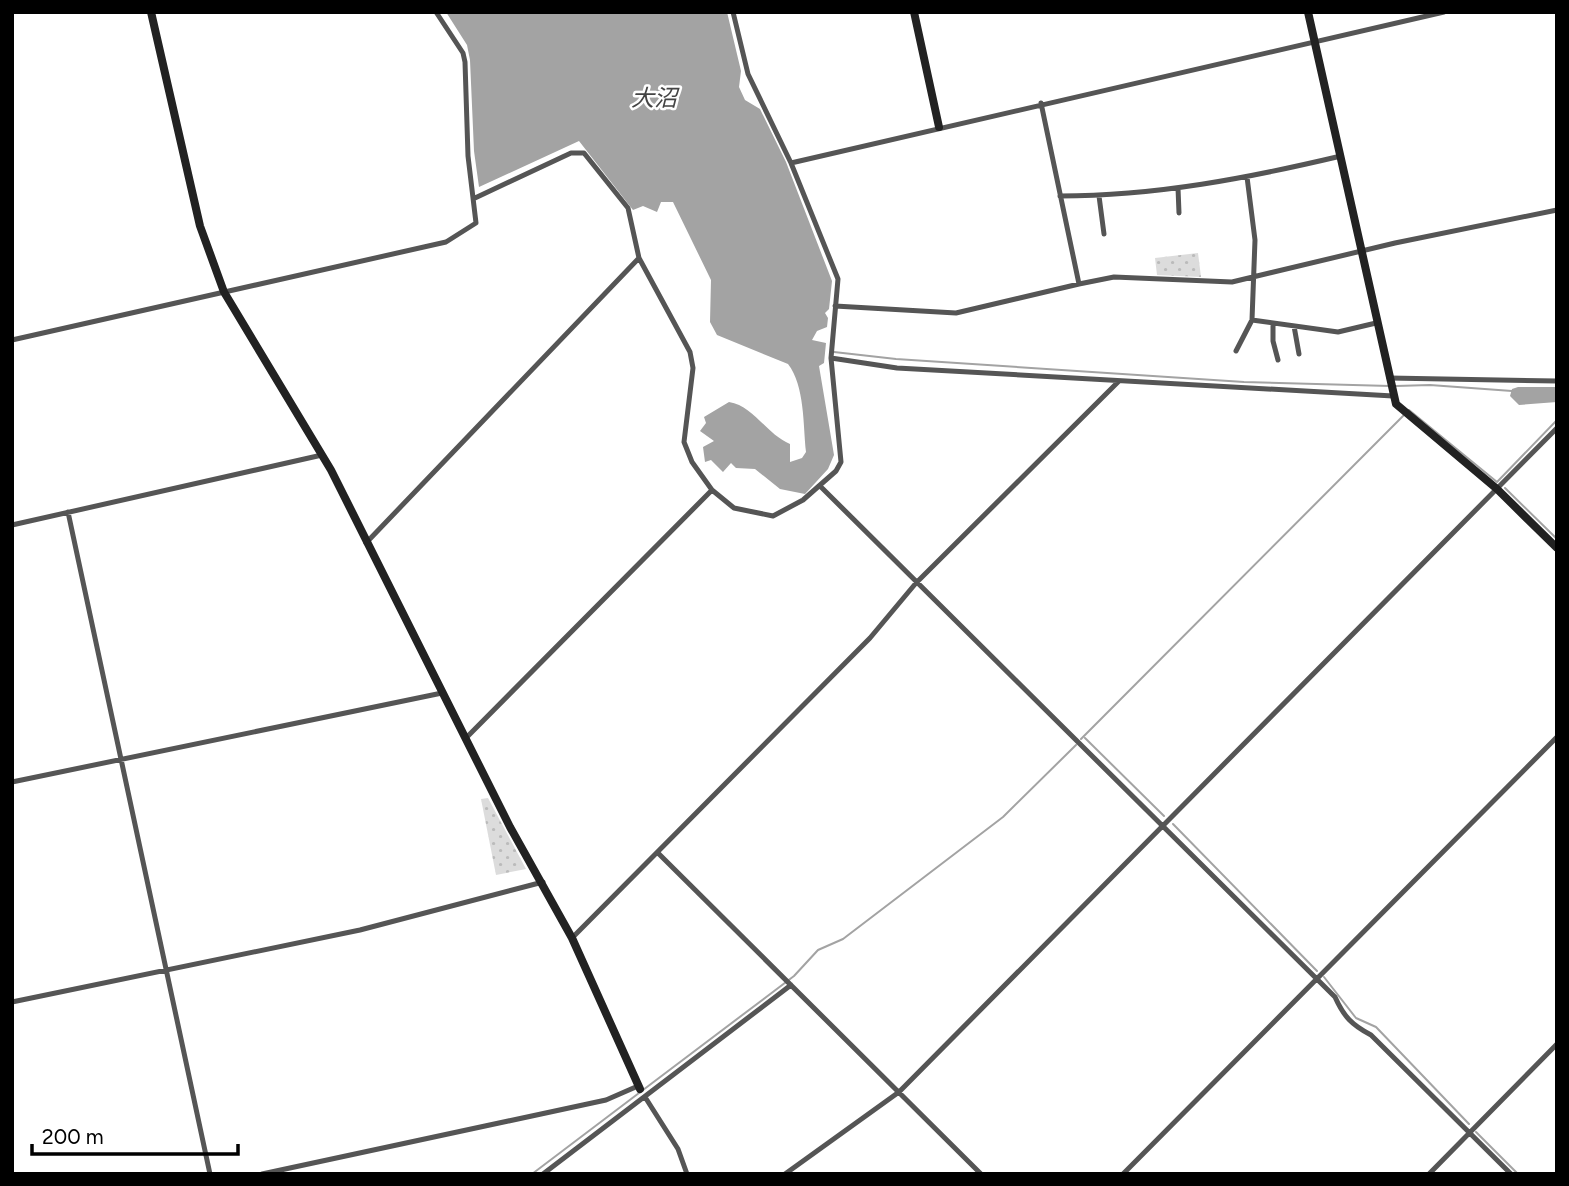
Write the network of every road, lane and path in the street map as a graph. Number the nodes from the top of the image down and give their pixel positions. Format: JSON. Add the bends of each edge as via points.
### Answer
{"nodes":[{"id":1,"x":151,"y":12,"type":"edge"},
{"id":2,"x":436,"y":12,"type":"edge"},
{"id":3,"x":733,"y":12,"type":"edge"},
{"id":4,"x":914,"y":12,"type":"edge"},
{"id":5,"x":1308,"y":12,"type":"edge"},
{"id":6,"x":1444,"y":12,"type":"edge"},
{"id":7,"x":1315,"y":42,"type":"junction"},
{"id":8,"x":1041,"y":103,"type":"junction"},
{"id":9,"x":939,"y":127,"type":"junction"},
{"id":10,"x":1341,"y":156,"type":"junction"},
{"id":11,"x":791,"y":163,"type":"junction"},
{"id":12,"x":1247,"y":177,"type":"junction"},
{"id":13,"x":1178,"y":188,"type":"junction"},
{"id":14,"x":1099,"y":196,"type":"junction"},
{"id":15,"x":1060,"y":197,"type":"junction"},
{"id":16,"x":475,"y":198,"type":"junction"},
{"id":17,"x":1557,"y":210,"type":"edge"},
{"id":18,"x":1180,"y":213,"type":"dead end"},
{"id":19,"x":1104,"y":234,"type":"dead end"},
{"id":20,"x":1362,"y":252,"type":"junction"},
{"id":21,"x":639,"y":258,"type":"junction"},
{"id":22,"x":1254,"y":276,"type":"junction"},
{"id":23,"x":1079,"y":284,"type":"junction"},
{"id":24,"x":224,"y":292,"type":"junction"},
{"id":25,"x":835,"y":306,"type":"junction"},
{"id":26,"x":1252,"y":320,"type":"junction"},
{"id":27,"x":1273,"y":323,"type":"junction"},
{"id":28,"x":1376,"y":323,"type":"junction"},
{"id":29,"x":1294,"y":326,"type":"junction"},
{"id":30,"x":12,"y":340,"type":"edge"},
{"id":31,"x":1236,"y":351,"type":"dead end"},
{"id":32,"x":831,"y":354,"type":"junction"},
{"id":33,"x":1299,"y":354,"type":"dead end"},
{"id":34,"x":1278,"y":360,"type":"dead end"},
{"id":35,"x":1389,"y":381,"type":"junction"},
{"id":36,"x":1557,"y":381,"type":"edge"},
{"id":37,"x":1118,"y":382,"type":"junction"},
{"id":38,"x":1392,"y":395,"type":"junction"},
{"id":39,"x":1557,"y":428,"type":"edge"},
{"id":40,"x":322,"y":455,"type":"junction"},
{"id":41,"x":820,"y":486,"type":"junction"},
{"id":42,"x":1497,"y":489,"type":"junction"},
{"id":43,"x":712,"y":490,"type":"junction"},
{"id":44,"x":68,"y":512,"type":"junction"},
{"id":45,"x":12,"y":525,"type":"edge"},
{"id":46,"x":366,"y":543,"type":"junction"},
{"id":47,"x":1557,"y":548,"type":"edge"},
{"id":48,"x":916,"y":583,"type":"junction"},
{"id":49,"x":442,"y":693,"type":"junction"},
{"id":50,"x":1557,"y":737,"type":"edge"},
{"id":51,"x":465,"y":739,"type":"junction"},
{"id":52,"x":123,"y":759,"type":"junction"},
{"id":53,"x":12,"y":782,"type":"edge"},
{"id":54,"x":1161,"y":825,"type":"junction"},
{"id":55,"x":658,"y":853,"type":"junction"},
{"id":56,"x":542,"y":882,"type":"junction"},
{"id":57,"x":572,"y":938,"type":"junction"},
{"id":58,"x":166,"y":969,"type":"junction"},
{"id":59,"x":1317,"y":979,"type":"junction"},
{"id":60,"x":788,"y":982,"type":"junction"},
{"id":61,"x":12,"y":1002,"type":"edge"},
{"id":62,"x":1557,"y":1044,"type":"edge"},
{"id":63,"x":641,"y":1092,"type":"junction"},
{"id":64,"x":899,"y":1093,"type":"junction"},
{"id":65,"x":1469,"y":1132,"type":"junction"},
{"id":66,"x":210,"y":1174,"type":"edge"},
{"id":67,"x":262,"y":1174,"type":"edge"},
{"id":68,"x":543,"y":1174,"type":"edge"},
{"id":69,"x":687,"y":1174,"type":"edge"},
{"id":70,"x":785,"y":1174,"type":"edge"},
{"id":71,"x":981,"y":1174,"type":"edge"},
{"id":72,"x":1123,"y":1174,"type":"edge"},
{"id":73,"x":1429,"y":1174,"type":"edge"},
{"id":74,"x":1511,"y":1174,"type":"edge"}],
"edges":[{"from":1,"to":24,"type":"street","via":[[200,226]]},
{"from":2,"to":16,"type":"street","via":[[465,62],[468,156]]},
{"from":3,"to":11,"type":"street","via":[[748,74]]},
{"from":4,"to":9,"type":"street"},
{"from":5,"to":7,"type":"street"},
{"from":6,"to":7,"type":"street"},
{"from":7,"to":8,"type":"street"},
{"from":7,"to":10,"type":"street"},
{"from":8,"to":9,"type":"street"},
{"from":8,"to":15,"type":"street"},
{"from":9,"to":11,"type":"street"},
{"from":10,"to":12,"type":"street"},
{"from":10,"to":20,"type":"street"},
{"from":11,"to":25,"type":"street","via":[[838,279]]},
{"from":12,"to":13,"type":"street"},
{"from":12,"to":22,"type":"street","via":[[1255,240]]},
{"from":13,"to":14,"type":"street"},
{"from":13,"to":18,"type":"street"},
{"from":14,"to":15,"type":"street"},
{"from":14,"to":19,"type":"street"},
{"from":15,"to":23,"type":"street"},
{"from":16,"to":21,"type":"street","via":[[578,151],[628,208]]},
{"from":16,"to":24,"type":"street","via":[[477,223],[446,242]]},
{"from":17,"to":20,"type":"street"},
{"from":20,"to":22,"type":"street"},
{"from":20,"to":28,"type":"street"},
{"from":21,"to":43,"type":"street","via":[[693,359],[684,442]]},
{"from":21,"to":46,"type":"street"},
{"from":22,"to":23,"type":"street","via":[[1232,282],[1114,277]]},
{"from":22,"to":26,"type":"street"},
{"from":23,"to":25,"type":"street","via":[[956,313]]},
{"from":24,"to":30,"type":"street"},
{"from":24,"to":40,"type":"street"},
{"from":25,"to":32,"type":"street"},
{"from":26,"to":27,"type":"street"},
{"from":26,"to":31,"type":"street"},
{"from":27,"to":29,"type":"street"},
{"from":27,"to":34,"type":"street"},
{"from":28,"to":29,"type":"street","via":[[1338,332]]},
{"from":28,"to":35,"type":"street"},
{"from":29,"to":33,"type":"street"},
{"from":32,"to":37,"type":"street","via":[[897,368]]},
{"from":32,"to":41,"type":"street","via":[[842,453],[836,471]]},
{"from":35,"to":36,"type":"street"},
{"from":35,"to":38,"type":"street"},
{"from":37,"to":38,"type":"street"},
{"from":37,"to":48,"type":"street"},
{"from":38,"to":42,"type":"street","via":[[1404,414]]},
{"from":39,"to":42,"type":"street"},
{"from":40,"to":44,"type":"street"},
{"from":40,"to":46,"type":"street"},
{"from":41,"to":43,"type":"street","via":[[773,516],[733,508]]},
{"from":41,"to":48,"type":"street"},
{"from":42,"to":47,"type":"street"},
{"from":42,"to":54,"type":"street"},
{"from":43,"to":51,"type":"street"},
{"from":44,"to":45,"type":"street"},
{"from":44,"to":52,"type":"street"},
{"from":46,"to":49,"type":"street"},
{"from":48,"to":54,"type":"street"},
{"from":48,"to":55,"type":"street","via":[[870,638]]},
{"from":49,"to":51,"type":"street"},
{"from":49,"to":52,"type":"street"},
{"from":50,"to":59,"type":"street"},
{"from":51,"to":56,"type":"street"},
{"from":52,"to":53,"type":"street"},
{"from":52,"to":58,"type":"street"},
{"from":54,"to":59,"type":"street"},
{"from":54,"to":64,"type":"street"},
{"from":55,"to":57,"type":"street"},
{"from":55,"to":60,"type":"street"},
{"from":56,"to":57,"type":"street"},
{"from":56,"to":58,"type":"street","via":[[360,930]]},
{"from":57,"to":63,"type":"street"},
{"from":58,"to":61,"type":"street"},
{"from":58,"to":66,"type":"street"},
{"from":59,"to":65,"type":"street","via":[[1335,997],[1343,1016],[1371,1035]]},
{"from":59,"to":72,"type":"street"},
{"from":60,"to":63,"type":"street"},
{"from":60,"to":64,"type":"street"},
{"from":62,"to":65,"type":"street"},
{"from":63,"to":67,"type":"street"},
{"from":63,"to":68,"type":"street"},
{"from":63,"to":69,"type":"street","via":[[678,1149]]},
{"from":64,"to":70,"type":"street"},
{"from":64,"to":71,"type":"street"},
{"from":65,"to":73,"type":"street"},
{"from":65,"to":74,"type":"street"}]}
